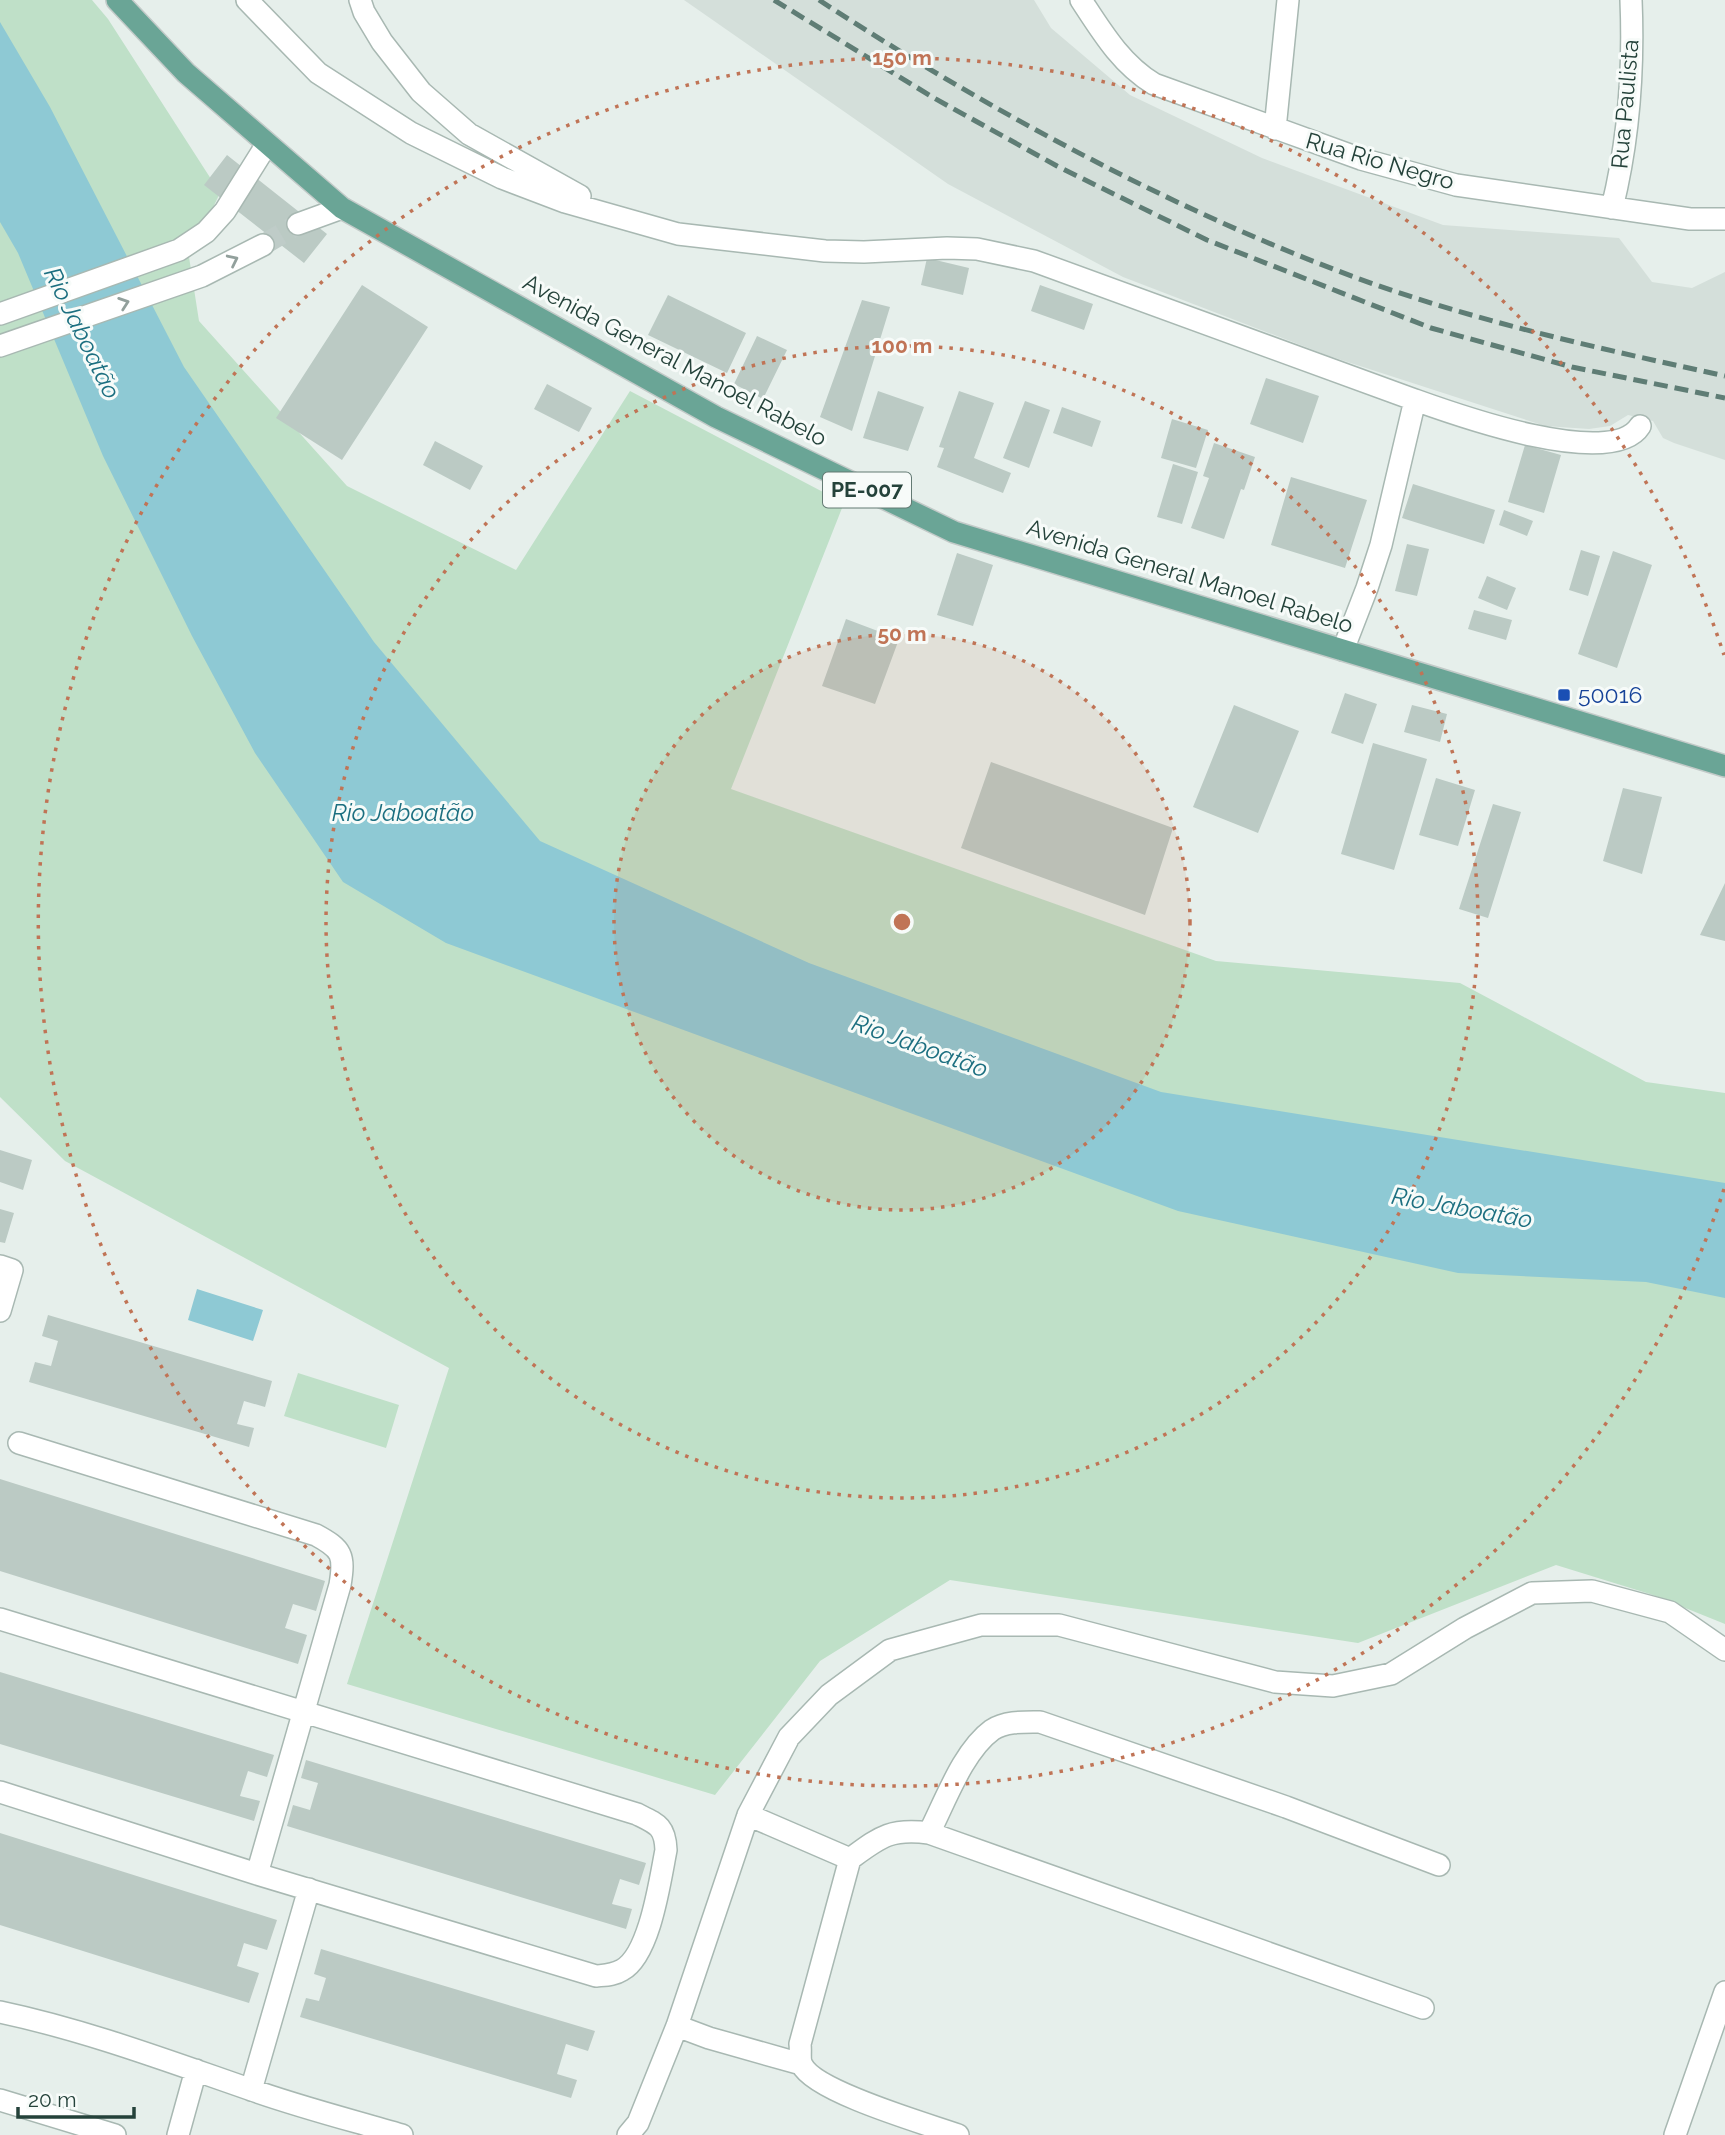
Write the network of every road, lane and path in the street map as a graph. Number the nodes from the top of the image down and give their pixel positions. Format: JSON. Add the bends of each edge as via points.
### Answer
{"nodes":[{"id":1,"x":117,"y":0,"type":"edge"},
{"id":2,"x":247,"y":0,"type":"edge"},
{"id":3,"x":360,"y":0,"type":"edge"},
{"id":4,"x":1081,"y":0,"type":"edge"},
{"id":5,"x":1288,"y":0,"type":"edge"},
{"id":6,"x":1631,"y":0,"type":"edge"},
{"id":7,"x":1275,"y":129,"type":"junction"},
{"id":8,"x":267,"y":144,"type":"junction"},
{"id":9,"x":342,"y":208,"type":"junction"},
{"id":10,"x":1612,"y":208,"type":"junction"},
{"id":11,"x":618,"y":217,"type":"junction"},
{"id":12,"x":1725,"y":219,"type":"edge"},
{"id":13,"x":298,"y":224,"type":"tunnel mouth"},
{"id":14,"x":263,"y":245,"type":"tunnel mouth"},
{"id":15,"x":4,"y":313,"type":"edge"},
{"id":16,"x":7,"y":344,"type":"edge"},
{"id":17,"x":1415,"y":400,"type":"junction"},
{"id":18,"x":1640,"y":426,"type":"dead end"},
{"id":19,"x":1343,"y":650,"type":"junction"},
{"id":20,"x":1725,"y":766,"type":"edge"},
{"id":21,"x":0,"y":1266,"type":"edge"},
{"id":22,"x":0,"y":1311,"type":"edge"},
{"id":23,"x":19,"y":1443,"type":"dead end"},
{"id":24,"x":0,"y":1619,"type":"edge"},
{"id":25,"x":1725,"y":1650,"type":"edge"},
{"id":26,"x":305,"y":1711,"type":"junction"},
{"id":27,"x":0,"y":1792,"type":"edge"},
{"id":28,"x":748,"y":1815,"type":"junction"},
{"id":29,"x":929,"y":1833,"type":"junction"},
{"id":30,"x":850,"y":1859,"type":"junction"},
{"id":31,"x":1439,"y":1864,"type":"dead end"},
{"id":32,"x":257,"y":1874,"type":"junction"},
{"id":33,"x":309,"y":1889,"type":"junction"},
{"id":34,"x":1725,"y":1992,"type":"edge"},
{"id":35,"x":1423,"y":2008,"type":"dead end"},
{"id":36,"x":0,"y":2012,"type":"edge"},
{"id":37,"x":677,"y":2026,"type":"junction"},
{"id":38,"x":801,"y":2064,"type":"junction"},
{"id":39,"x":196,"y":2070,"type":"junction"},
{"id":40,"x":251,"y":2090,"type":"junction"},
{"id":41,"x":0,"y":2100,"type":"edge"},
{"id":42,"x":115,"y":2135,"type":"edge"},
{"id":43,"x":178,"y":2135,"type":"edge"},
{"id":44,"x":402,"y":2135,"type":"edge"},
{"id":45,"x":628,"y":2135,"type":"edge"},
{"id":46,"x":958,"y":2135,"type":"edge"},
{"id":47,"x":1675,"y":2135,"type":"edge"}],
"edges":[{"from":1,"to":8,"type":"main road","name":"Avenida General Manoel Rabelo","number":"PE-007","via":[[186,73]]},
{"from":2,"to":11,"type":"street","via":[[318,73],[411,133],[502,178]]},
{"from":3,"to":11,"type":"street","via":[[382,42],[421,92],[469,134]]},
{"from":4,"to":7,"type":"street","name":"Rua Rio Negro","via":[[1139,75]]},
{"from":5,"to":7,"type":"street"},
{"from":6,"to":10,"type":"street","name":"Rua Paulista","via":[[1630,113]]},
{"from":7,"to":10,"type":"street","name":"Rua Rio Negro","via":[[1457,185]]},
{"from":8,"to":9,"type":"main road","name":"Avenida General Manoel Rabelo","number":"PE-007"},
{"from":8,"to":15,"type":"street","via":[[225,211],[206,232],[179,250]]},
{"from":9,"to":13,"type":"street"},
{"from":9,"to":19,"type":"main road","name":"Avenida General Manoel Rabelo","number":"PE-007","via":[[716,417],[954,532]]},
{"from":10,"to":12,"type":"street","name":"Rua Rio Negro"},
{"from":11,"to":17,"type":"street","via":[[678,234],[825,251],[947,248],[1005,254]]},
{"from":16,"to":14,"type":"street","one_way":true,"via":[[202,276]]},
{"from":17,"to":18,"type":"street","via":[[1476,421],[1566,441],[1614,440]]},
{"from":17,"to":19,"type":"street","via":[[1381,545]]},
{"from":19,"to":20,"type":"main road","name":"Avenida General Manoel Rabelo","number":"PE-007"},
{"from":21,"to":22,"type":"street","via":[[12,1270]]},
{"from":23,"to":26,"type":"street","via":[[316,1535],[334,1545],[342,1555],[343,1569]]},
{"from":24,"to":26,"type":"street"},
{"from":25,"to":28,"type":"street","via":[[1670,1612],[1592,1591],[1532,1593],[1391,1674],[1333,1686],[1275,1682],[1059,1625],[981,1625],[890,1650],[829,1695],[789,1737]]},
{"from":26,"to":32,"type":"street"},
{"from":26,"to":33,"type":"street","via":[[636,1814],[657,1824],[665,1835],[666,1850],[645,1942],[625,1969],[611,1975],[596,1976]]},
{"from":27,"to":32,"type":"street"},
{"from":28,"to":30,"type":"street"},
{"from":28,"to":37,"type":"street"},
{"from":29,"to":30,"type":"street","via":[[906,1830],[880,1837]]},
{"from":29,"to":31,"type":"street","via":[[970,1752],[993,1730],[1014,1722],[1040,1723]]},
{"from":29,"to":35,"type":"street"},
{"from":30,"to":38,"type":"street","via":[[800,2044]]},
{"from":32,"to":33,"type":"street"},
{"from":33,"to":40,"type":"street"},
{"from":34,"to":47,"type":"street"},
{"from":36,"to":39,"type":"street"},
{"from":37,"to":38,"type":"street"},
{"from":37,"to":45,"type":"street","via":[[638,2123]]},
{"from":38,"to":46,"type":"street","via":[[834,2091]]},
{"from":39,"to":40,"type":"street"},
{"from":39,"to":43,"type":"street"},
{"from":40,"to":44,"type":"street"},
{"from":41,"to":42,"type":"street"}]}
